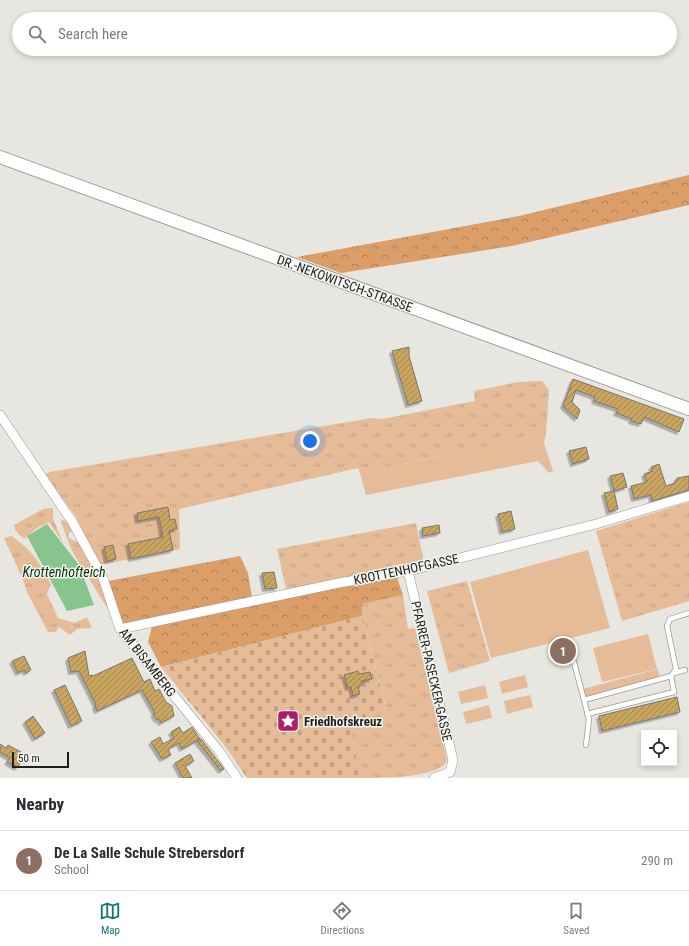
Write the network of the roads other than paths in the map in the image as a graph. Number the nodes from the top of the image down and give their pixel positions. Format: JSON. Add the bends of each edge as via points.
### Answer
{"nodes":[{"id":1,"x":0,"y":158,"type":"edge"},
{"id":2,"x":689,"y":409,"type":"edge"},
{"id":3,"x":0,"y":415,"type":"edge"},
{"id":4,"x":689,"y":496,"type":"edge"},
{"id":5,"x":408,"y":571,"type":"junction"},
{"id":6,"x":689,"y":613,"type":"edge"},
{"id":7,"x":120,"y":629,"type":"junction"},
{"id":8,"x":563,"y":654,"type":"dead end"},
{"id":9,"x":684,"y":670,"type":"dead end"},
{"id":10,"x":673,"y":674,"type":"junction"},
{"id":11,"x":584,"y":700,"type":"junction"},
{"id":12,"x":588,"y":714,"type":"junction"},
{"id":13,"x":586,"y":745,"type":"dead end"},
{"id":14,"x":237,"y":778,"type":"edge"},
{"id":15,"x":434,"y":778,"type":"edge"}],
"edges":[{"from":1,"to":2,"type":"main road","name":"DR.-NEKOWITSCH-STRASSE"},
{"from":3,"to":7,"type":"street","name":"AM BISAMBERG","via":[[72,523],[103,578]]},
{"from":4,"to":5,"type":"street","name":"KROTTENHOFGASSE","via":[[589,526]]},
{"from":5,"to":7,"type":"street","name":"KROTTENHOFGASSE"},
{"from":5,"to":15,"type":"street","name":"PFARRER-PASECKER-GASSE","via":[[453,760],[450,772]]},
{"from":6,"to":10,"type":"lane","via":[[670,619],[666,626],[676,669]]},
{"from":7,"to":14,"type":"street","name":"AM BISAMBERG","via":[[219,751]]},
{"from":8,"to":11,"type":"lane","via":[[572,651]]},
{"from":9,"to":10,"type":"lane"},
{"from":10,"to":11,"type":"lane"},
{"from":10,"to":12,"type":"lane","via":[[674,692]]},
{"from":11,"to":12,"type":"lane"},
{"from":12,"to":13,"type":"lane"}]}
